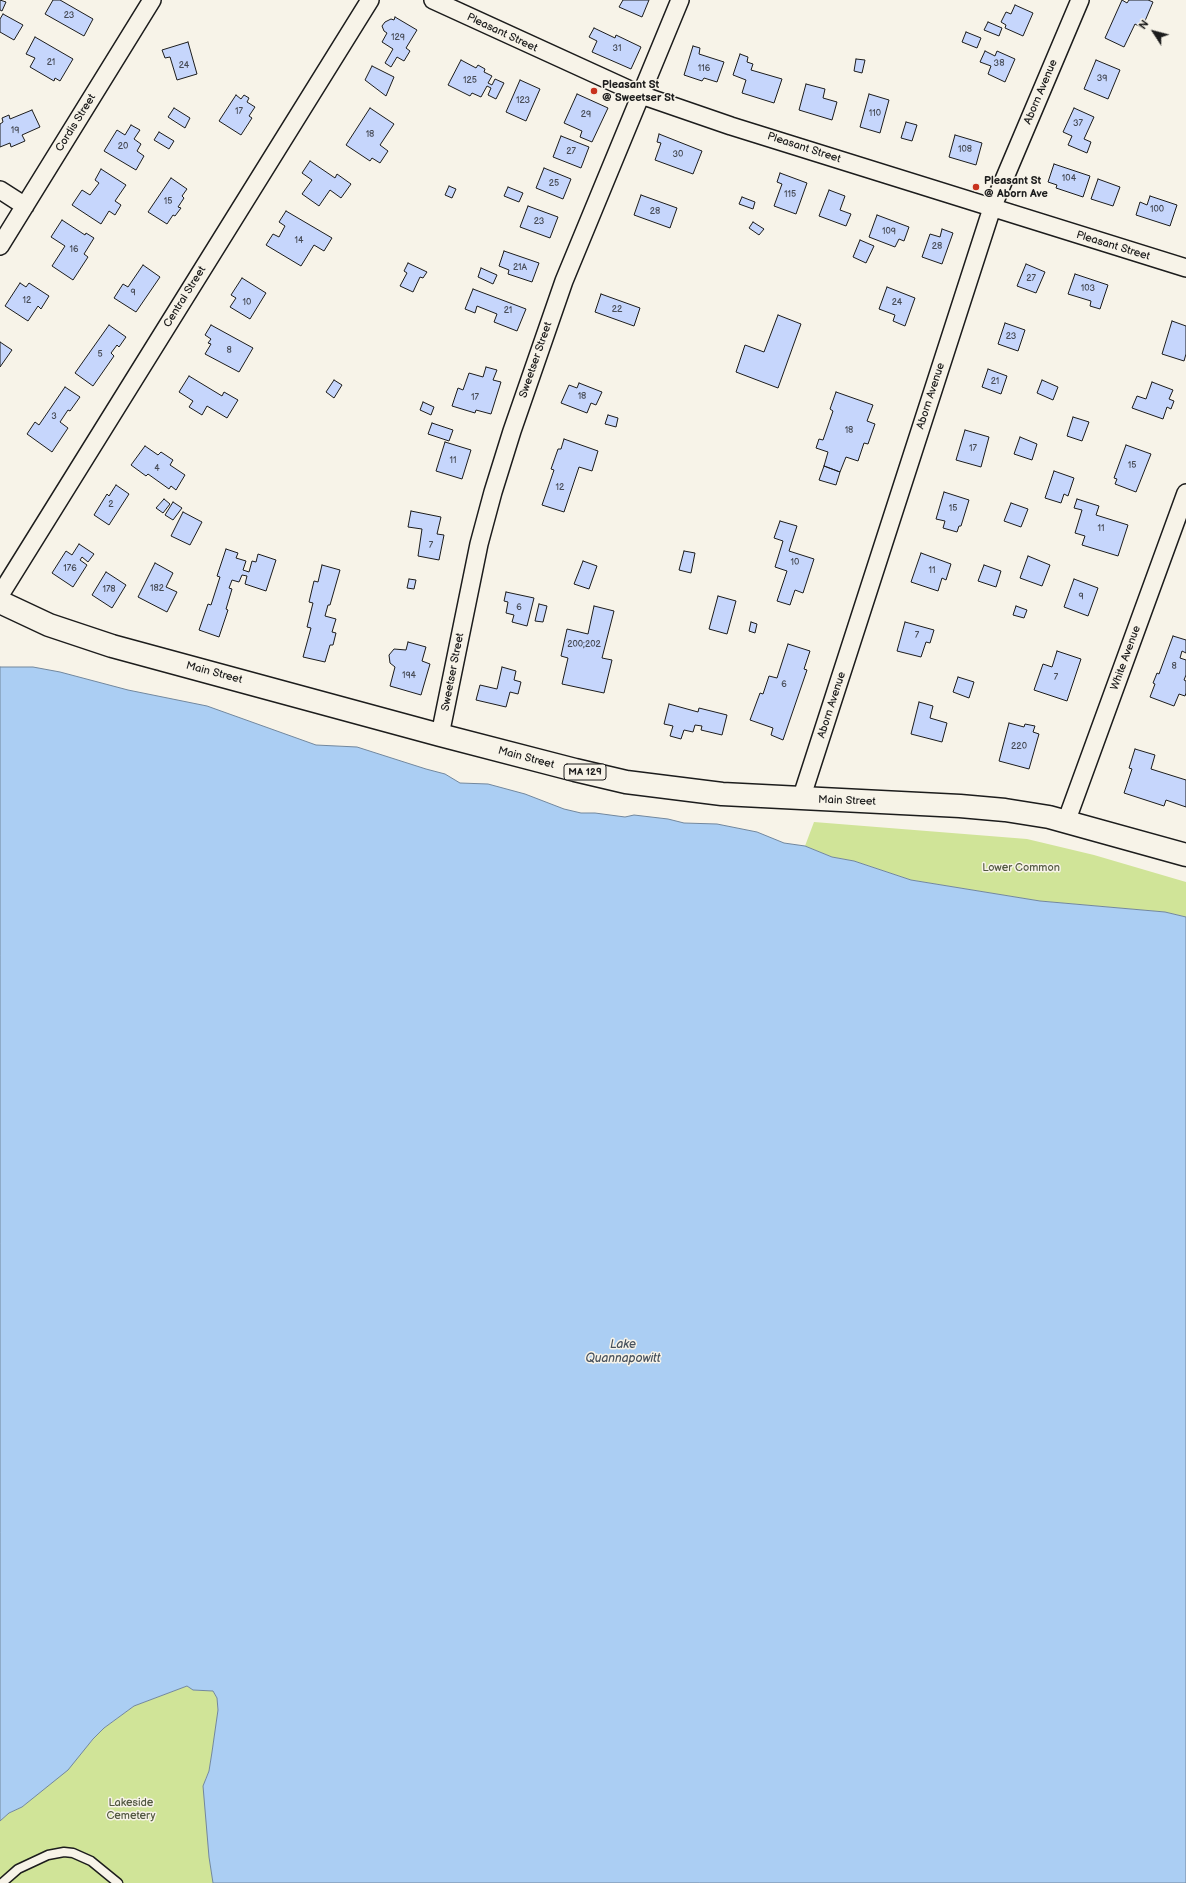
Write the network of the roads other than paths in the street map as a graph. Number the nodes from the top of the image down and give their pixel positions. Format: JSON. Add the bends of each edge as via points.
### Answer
{"nodes":[{"id":1,"x":152,"y":0,"type":"edge"},
{"id":2,"x":370,"y":0,"type":"edge"},
{"id":3,"x":433,"y":0,"type":"edge"},
{"id":4,"x":680,"y":0,"type":"edge"},
{"id":5,"x":1080,"y":0,"type":"edge"},
{"id":6,"x":641,"y":96,"type":"junction"},
{"id":7,"x":0,"y":190,"type":"edge"},
{"id":8,"x":24,"y":206,"type":"junction"},
{"id":9,"x":992,"y":208,"type":"junction"},
{"id":10,"x":0,"y":246,"type":"edge"},
{"id":11,"x":1186,"y":268,"type":"edge"},
{"id":12,"x":1186,"y":493,"type":"edge"},
{"id":13,"x":0,"y":594,"type":"edge"},
{"id":14,"x":0,"y":602,"type":"edge"},
{"id":15,"x":440,"y":735,"type":"junction"},
{"id":16,"x":801,"y":799,"type":"junction"},
{"id":17,"x":1066,"y":822,"type":"junction"},
{"id":18,"x":1186,"y":855,"type":"edge"},
{"id":19,"x":2,"y":1883,"type":"edge"},
{"id":20,"x":118,"y":1883,"type":"edge"}],
"edges":[{"from":1,"to":8,"type":"street","name":"Cordis Street"},
{"from":2,"to":13,"type":"street","name":"Central Street"},
{"from":3,"to":6,"type":"street","name":"Pleasant Street"},
{"from":4,"to":6,"type":"street","name":"Sweetser Street"},
{"from":5,"to":9,"type":"street","name":"Aborn Avenue"},
{"from":6,"to":9,"type":"street","name":"Pleasant Street"},
{"from":6,"to":15,"type":"street","name":"Sweetser Street","via":[[564,281],[493,492],[479,544]]},
{"from":7,"to":8,"type":"street"},
{"from":8,"to":10,"type":"street","name":"Cordis Street"},
{"from":9,"to":11,"type":"street","name":"Pleasant Street"},
{"from":9,"to":16,"type":"street","name":"Aborn Avenue"},
{"from":12,"to":17,"type":"street","name":"White Avenue"},
{"from":14,"to":15,"type":"main road","name":"Main Street","number":"MA 129","via":[[81,637]]},
{"from":15,"to":16,"type":"main road","name":"Main Street","number":"MA 129","via":[[632,783],[722,794]]},
{"from":16,"to":17,"type":"main road","name":"Main Street","number":"MA 129","via":[[975,807],[1030,814]]},
{"from":17,"to":18,"type":"main road","name":"Main Street","number":"MA 129"},
{"from":19,"to":20,"type":"lane","via":[[18,1869],[48,1855],[64,1852],[91,1861]]}]}
